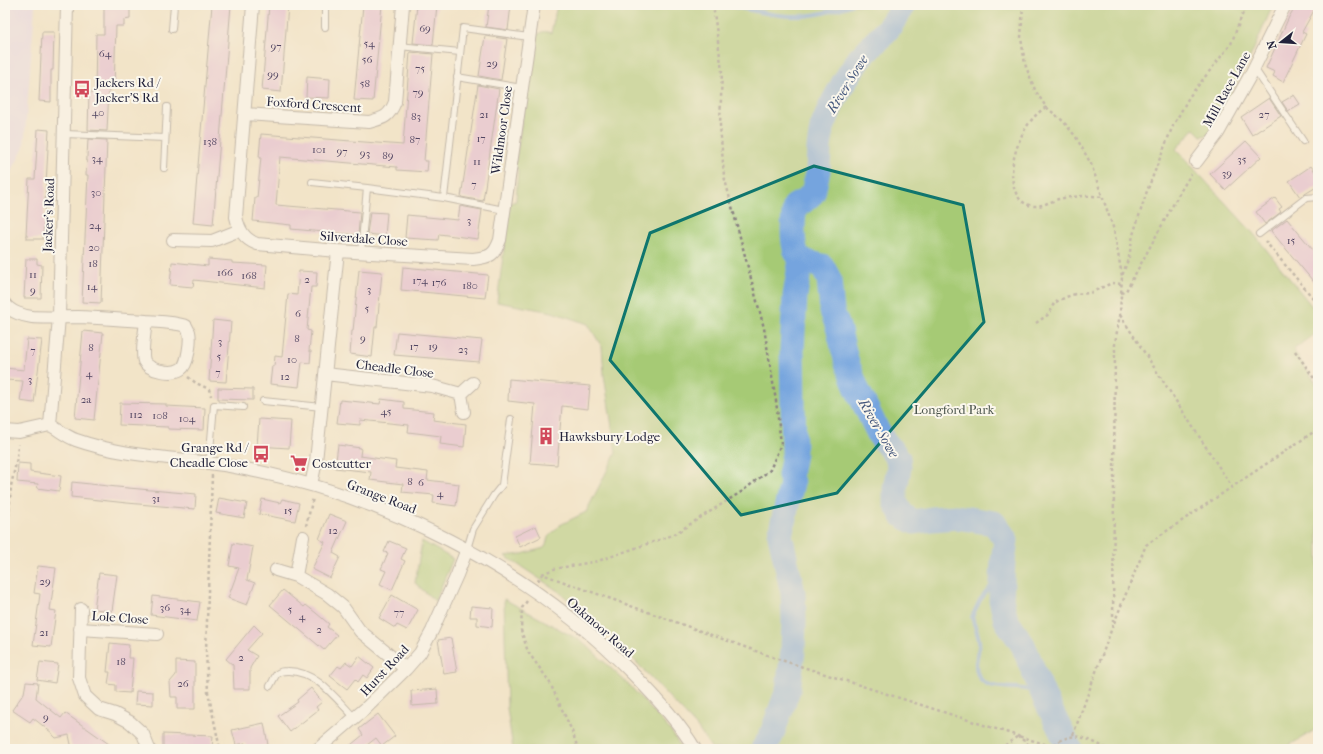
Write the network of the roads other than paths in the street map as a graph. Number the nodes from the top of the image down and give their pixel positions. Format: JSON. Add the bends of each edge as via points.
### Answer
{"nodes":[{"id":1,"x":67,"y":5,"type":"edge"},
{"id":2,"x":174,"y":5,"type":"edge"},
{"id":3,"x":253,"y":5,"type":"edge"},
{"id":4,"x":325,"y":5,"type":"edge"},
{"id":5,"x":403,"y":5,"type":"edge"},
{"id":6,"x":534,"y":5,"type":"edge"},
{"id":7,"x":1285,"y":5,"type":"edge"},
{"id":8,"x":325,"y":27,"type":"dead end"},
{"id":9,"x":172,"y":29,"type":"dead end"},
{"id":10,"x":529,"y":36,"type":"junction"},
{"id":11,"x":399,"y":46,"type":"junction"},
{"id":12,"x":460,"y":52,"type":"junction"},
{"id":13,"x":1254,"y":68,"type":"junction"},
{"id":14,"x":458,"y":77,"type":"junction"},
{"id":15,"x":522,"y":88,"type":"junction"},
{"id":16,"x":167,"y":107,"type":"dead end"},
{"id":17,"x":245,"y":114,"type":"junction"},
{"id":18,"x":64,"y":134,"type":"junction"},
{"id":19,"x":166,"y":138,"type":"junction"},
{"id":20,"x":1303,"y":141,"type":"dead end"},
{"id":21,"x":1196,"y":162,"type":"road end"},
{"id":22,"x":164,"y":168,"type":"dead end"},
{"id":23,"x":312,"y":182,"type":"dead end"},
{"id":24,"x":367,"y":188,"type":"junction"},
{"id":25,"x":1318,"y":197,"type":"edge"},
{"id":26,"x":444,"y":198,"type":"junction"},
{"id":27,"x":504,"y":210,"type":"junction"},
{"id":28,"x":240,"y":230,"type":"junction"},
{"id":29,"x":1259,"y":234,"type":"road end"},
{"id":30,"x":173,"y":240,"type":"dead end"},
{"id":31,"x":338,"y":250,"type":"junction"},
{"id":32,"x":361,"y":252,"type":"junction"},
{"id":33,"x":490,"y":256,"type":"joint"},
{"id":34,"x":5,"y":304,"type":"edge"},
{"id":35,"x":59,"y":317,"type":"junction"},
{"id":36,"x":146,"y":321,"type":"junction"},
{"id":37,"x":325,"y":374,"type":"junction"},
{"id":38,"x":473,"y":383,"type":"dead end"},
{"id":39,"x":461,"y":394,"type":"junction"},
{"id":40,"x":263,"y":401,"type":"dead end"},
{"id":41,"x":243,"y":407,"type":"dead end"},
{"id":42,"x":322,"y":407,"type":"junction"},
{"id":43,"x":464,"y":412,"type":"dead end"},
{"id":44,"x":511,"y":418,"type":"dead end"},
{"id":45,"x":50,"y":425,"type":"junction"},
{"id":46,"x":5,"y":431,"type":"edge"},
{"id":47,"x":210,"y":463,"type":"junction"},
{"id":48,"x":314,"y":486,"type":"junction"},
{"id":49,"x":303,"y":537,"type":"road end"},
{"id":50,"x":467,"y":549,"type":"junction"},
{"id":51,"x":276,"y":570,"type":"dead end"},
{"id":52,"x":296,"y":576,"type":"junction"},
{"id":53,"x":81,"y":609,"type":"dead end"},
{"id":54,"x":80,"y":629,"type":"junction"},
{"id":55,"x":157,"y":634,"type":"dead end"},
{"id":56,"x":406,"y":669,"type":"junction"},
{"id":57,"x":270,"y":686,"type":"dead end"},
{"id":58,"x":355,"y":718,"type":"junction"},
{"id":59,"x":149,"y":749,"type":"edge"},
{"id":60,"x":318,"y":749,"type":"edge"},
{"id":61,"x":695,"y":749,"type":"edge"}],
"edges":[{"from":1,"to":18,"type":"street","name":"Jacker's Road"},
{"from":2,"to":9,"type":"lane"},
{"from":3,"to":17,"type":"street"},
{"from":4,"to":8,"type":"lane"},
{"from":5,"to":11,"type":"street","name":"Foxford Crescent"},
{"from":6,"to":10,"type":"street","name":"Wildmoor Close"},
{"from":7,"to":13,"type":"street","name":"Mill Race Lane"},
{"from":10,"to":12,"type":"lane","via":[[463,28]]},
{"from":10,"to":15,"type":"street","name":"Wildmoor Close"},
{"from":11,"to":12,"type":"lane"},
{"from":11,"to":17,"type":"street","name":"Foxford Crescent","via":[[395,102],[390,114],[380,119],[369,122]]},
{"from":12,"to":14,"type":"lane"},
{"from":13,"to":20,"type":"lane"},
{"from":13,"to":21,"type":"street","name":"Mill Race Lane","via":[[1218,132]]},
{"from":14,"to":15,"type":"lane"},
{"from":14,"to":26,"type":"lane"},
{"from":15,"to":27,"type":"street","name":"Wildmoor Close"},
{"from":16,"to":19,"type":"lane"},
{"from":17,"to":28,"type":"street","via":[[236,217]]},
{"from":18,"to":19,"type":"lane"},
{"from":18,"to":35,"type":"street","name":"Jacker's Road"},
{"from":19,"to":22,"type":"lane"},
{"from":23,"to":24,"type":"lane"},
{"from":24,"to":26,"type":"lane"},
{"from":24,"to":32,"type":"lane"},
{"from":25,"to":29,"type":"lane","via":[[1306,198]]},
{"from":26,"to":27,"type":"lane"},
{"from":27,"to":33,"type":"street","name":"Wildmoor Close","via":[[500,240]]},
{"from":28,"to":30,"type":"street","via":[[212,241]]},
{"from":28,"to":31,"type":"street","name":"Silverdale Close","via":[[250,241],[257,244]]},
{"from":31,"to":32,"type":"street","name":"Silverdale Close"},
{"from":31,"to":37,"type":"street"},
{"from":32,"to":33,"type":"street","name":"Silverdale Close","via":[[473,259]]},
{"from":34,"to":35,"type":"street","via":[[18,313],[31,317]]},
{"from":35,"to":36,"type":"street"},
{"from":35,"to":45,"type":"street","name":"Jacker's Road"},
{"from":36,"to":36,"type":"street","via":[[145,362],[151,368],[163,372],[182,369],[188,359],[189,332],[186,326]]},
{"from":37,"to":39,"type":"street","name":"Cheadle Close","via":[[432,386]]},
{"from":37,"to":42,"type":"street"},
{"from":38,"to":39,"type":"street"},
{"from":39,"to":43,"type":"street"},
{"from":40,"to":42,"type":"lane"},
{"from":41,"to":47,"type":"lane","via":[[214,405]]},
{"from":42,"to":48,"type":"street"},
{"from":44,"to":50,"type":"lane","via":[[502,485],[473,529]]},
{"from":45,"to":46,"type":"street","via":[[19,432]]},
{"from":45,"to":47,"type":"street","name":"Grange Road","via":[[75,439],[108,448]]},
{"from":47,"to":48,"type":"street","name":"Grange Road","via":[[234,466]]},
{"from":48,"to":50,"type":"street","name":"Grange Road","via":[[386,512]]},
{"from":49,"to":52,"type":"street"},
{"from":50,"to":56,"type":"street","name":"Hurst Road","via":[[432,631],[420,653]]},
{"from":50,"to":61,"type":"street","name":"Oakmoor Road","via":[[566,613],[650,691]]},
{"from":51,"to":52,"type":"street"},
{"from":52,"to":56,"type":"street","via":[[327,594],[343,607],[360,631]]},
{"from":53,"to":54,"type":"street","name":"Lole Close"},
{"from":54,"to":55,"type":"street","name":"Lole Close"},
{"from":54,"to":59,"type":"street","name":"Lole Close","via":[[79,678],[85,696],[99,709],[130,722],[143,734]]},
{"from":56,"to":58,"type":"street","name":"Hurst Road"},
{"from":57,"to":58,"type":"lane","via":[[276,674],[281,671],[306,675],[321,684]]},
{"from":58,"to":60,"type":"street","name":"Hurst Road"}]}
